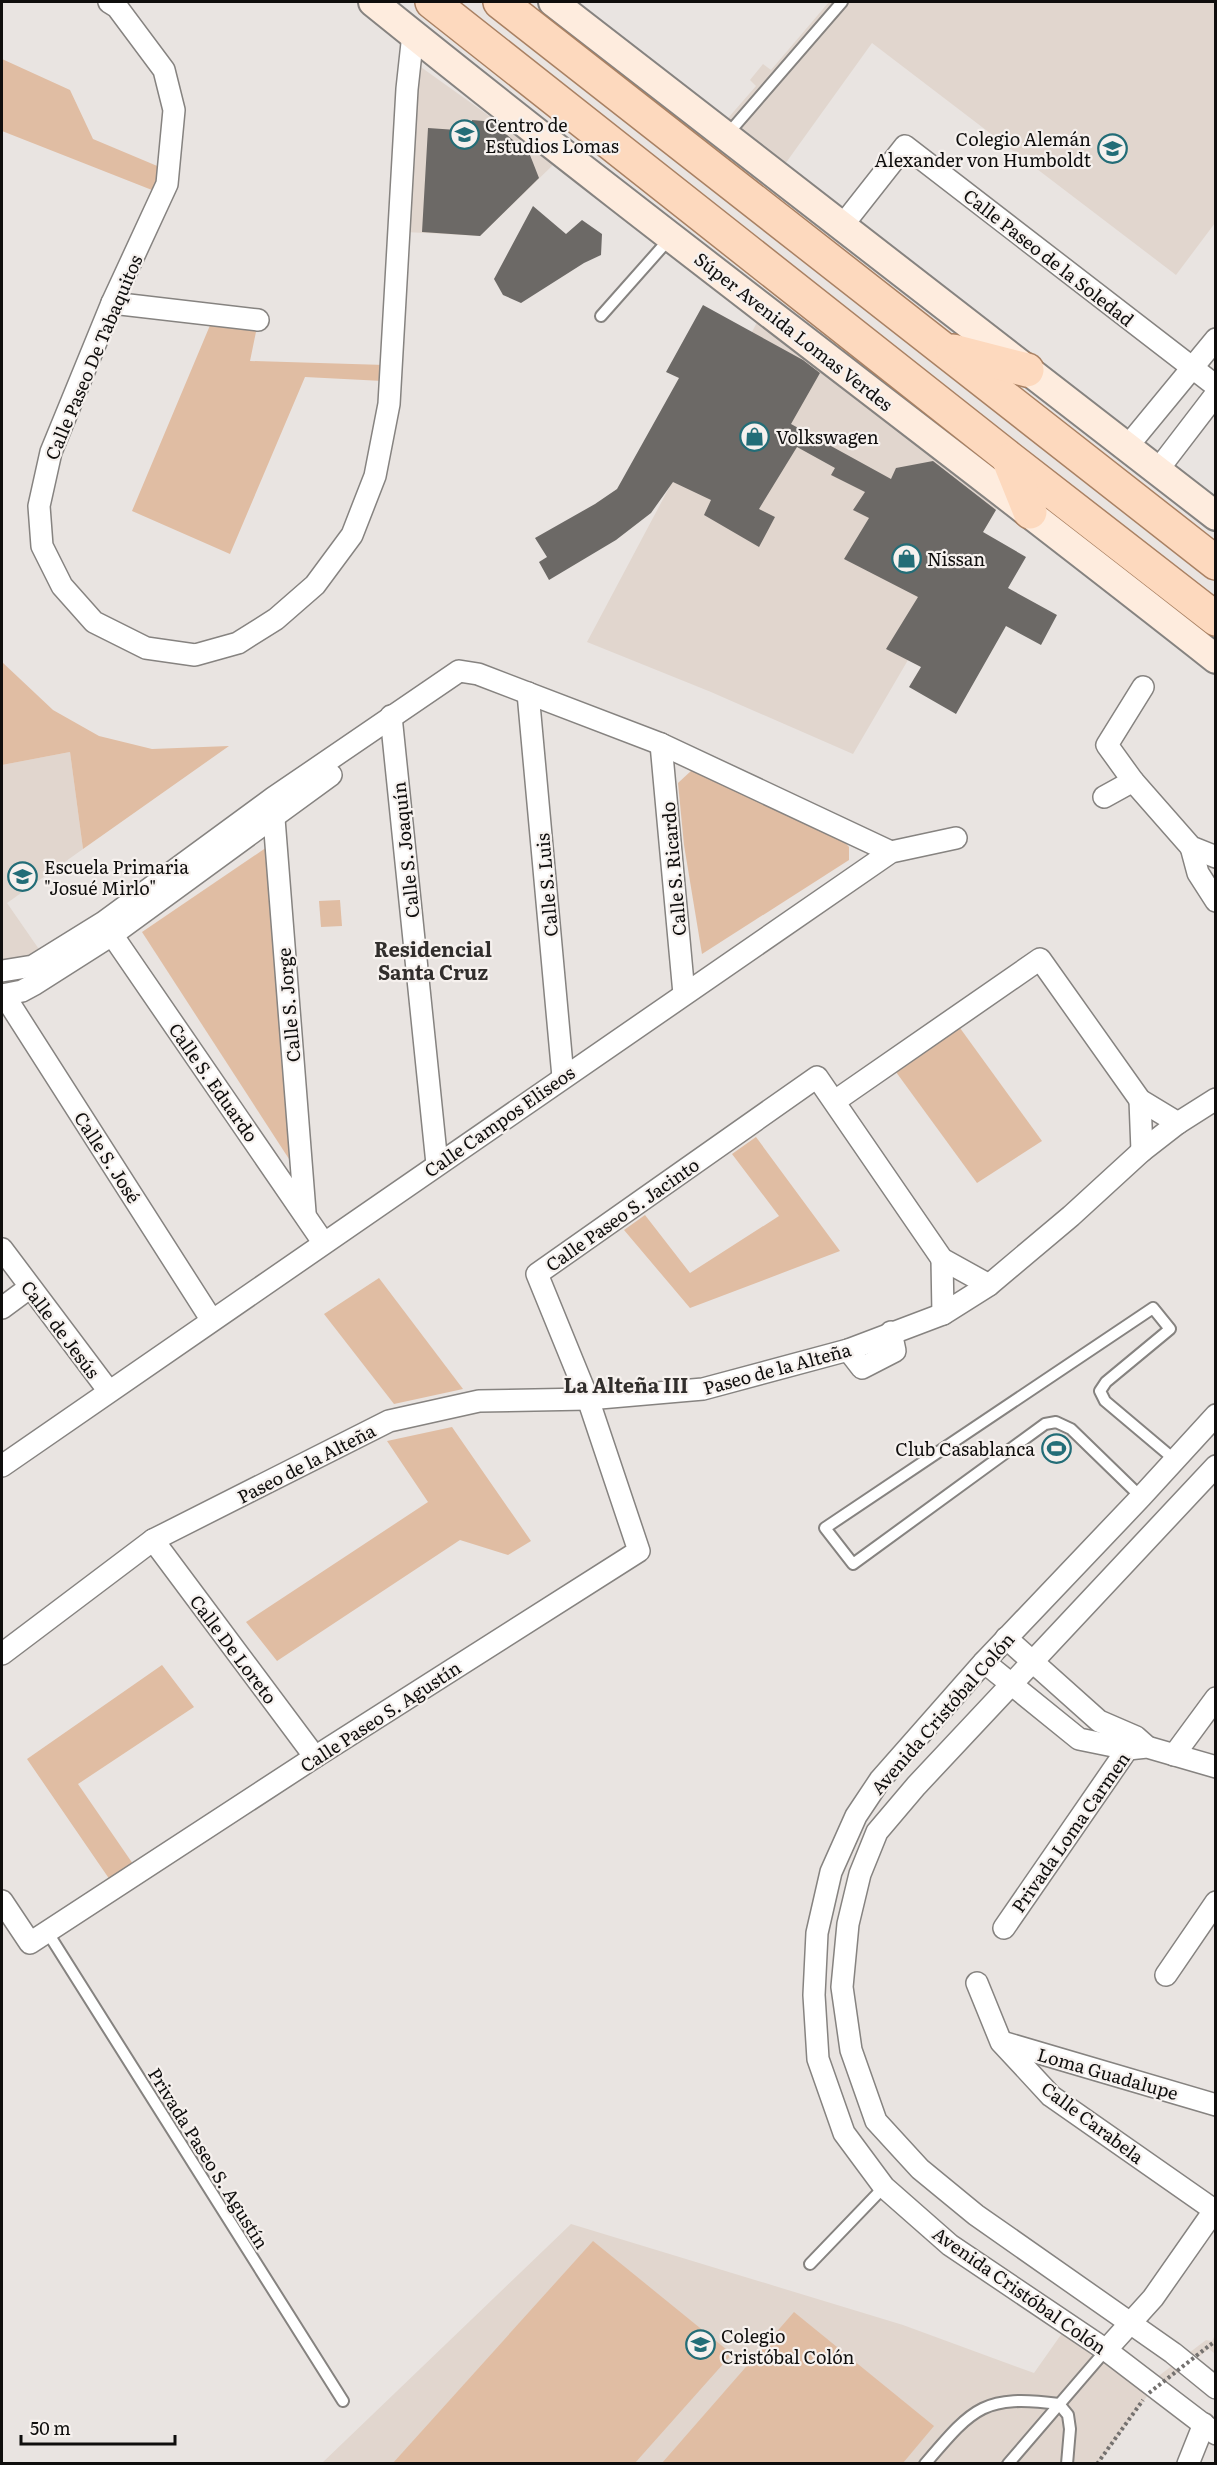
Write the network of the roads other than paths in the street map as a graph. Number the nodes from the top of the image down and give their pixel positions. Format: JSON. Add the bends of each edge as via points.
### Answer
{"nodes":[{"id":1,"x":109,"y":2,"type":"edge"},
{"id":2,"x":373,"y":2,"type":"edge"},
{"id":3,"x":432,"y":2,"type":"edge"},
{"id":4,"x":500,"y":2,"type":"edge"},
{"id":5,"x":553,"y":2,"type":"edge"},
{"id":6,"x":842,"y":2,"type":"edge"},
{"id":7,"x":413,"y":34,"type":"junction"},
{"id":8,"x":726,"y":137,"type":"junction"},
{"id":9,"x":842,"y":226,"type":"junction"},
{"id":10,"x":671,"y":237,"type":"junction"},
{"id":11,"x":112,"y":303,"type":"junction"},
{"id":12,"x":601,"y":316,"type":"dead end"},
{"id":13,"x":258,"y":320,"type":"dead end"},
{"id":14,"x":1215,"y":339,"type":"edge"},
{"id":15,"x":942,"y":348,"type":"junction"},
{"id":16,"x":1192,"y":367,"type":"junction"},
{"id":17,"x":1027,"y":370,"type":"junction"},
{"id":18,"x":1215,"y":386,"type":"edge"},
{"id":19,"x":1215,"y":394,"type":"edge"},
{"id":20,"x":1127,"y":447,"type":"junction"},
{"id":21,"x":1009,"y":458,"type":"junction"},
{"id":22,"x":1157,"y":471,"type":"junction"},
{"id":23,"x":1030,"y":512,"type":"junction"},
{"id":24,"x":1215,"y":516,"type":"edge"},
{"id":25,"x":1215,"y":563,"type":"edge"},
{"id":26,"x":1215,"y":619,"type":"edge"},
{"id":27,"x":1215,"y":659,"type":"edge"},
{"id":28,"x":1143,"y":687,"type":"dead end"},
{"id":29,"x":528,"y":693,"type":"junction"},
{"id":30,"x":392,"y":723,"type":"junction"},
{"id":31,"x":661,"y":744,"type":"junction"},
{"id":32,"x":1133,"y":781,"type":"junction"},
{"id":33,"x":1104,"y":797,"type":"dead end"},
{"id":34,"x":273,"y":808,"type":"junction"},
{"id":35,"x":956,"y":838,"type":"dead end"},
{"id":36,"x":1191,"y":847,"type":"junction"},
{"id":37,"x":891,"y":852,"type":"junction"},
{"id":38,"x":1215,"y":857,"type":"edge"},
{"id":39,"x":1215,"y":901,"type":"edge"},
{"id":40,"x":108,"y":928,"type":"junction"},
{"id":41,"x":2,"y":971,"type":"edge"},
{"id":42,"x":684,"y":994,"type":"junction"},
{"id":43,"x":3,"y":995,"type":"edge"},
{"id":44,"x":563,"y":1077,"type":"junction"},
{"id":45,"x":1215,"y":1099,"type":"edge"},
{"id":46,"x":1140,"y":1100,"type":"junction"},
{"id":47,"x":835,"y":1101,"type":"junction"},
{"id":48,"x":1178,"y":1123,"type":"junction"},
{"id":49,"x":1142,"y":1151,"type":"junction"},
{"id":50,"x":437,"y":1164,"type":"junction"},
{"id":51,"x":305,"y":1212,"type":"junction"},
{"id":52,"x":323,"y":1242,"type":"junction"},
{"id":53,"x":2,"y":1249,"type":"edge"},
{"id":54,"x":942,"y":1259,"type":"junction"},
{"id":55,"x":989,"y":1285,"type":"junction"},
{"id":56,"x":29,"y":1288,"type":"junction"},
{"id":57,"x":2,"y":1308,"type":"edge"},
{"id":58,"x":943,"y":1314,"type":"junction"},
{"id":59,"x":211,"y":1319,"type":"junction"},
{"id":60,"x":108,"y":1390,"type":"junction"},
{"id":61,"x":588,"y":1399,"type":"junction"},
{"id":62,"x":1215,"y":1415,"type":"edge"},
{"id":63,"x":1175,"y":1460,"type":"junction"},
{"id":64,"x":2,"y":1466,"type":"edge"},
{"id":65,"x":1215,"y":1466,"type":"edge"},
{"id":66,"x":1141,"y":1497,"type":"junction"},
{"id":67,"x":153,"y":1540,"type":"junction"},
{"id":68,"x":1006,"y":1638,"type":"junction"},
{"id":69,"x":2,"y":1654,"type":"edge"},
{"id":70,"x":984,"y":1662,"type":"junction"},
{"id":71,"x":1034,"y":1662,"type":"junction"},
{"id":72,"x":1011,"y":1685,"type":"junction"},
{"id":73,"x":1215,"y":1698,"type":"edge"},
{"id":74,"x":1137,"y":1744,"type":"junction"},
{"id":75,"x":1174,"y":1755,"type":"junction"},
{"id":76,"x":315,"y":1757,"type":"junction"},
{"id":77,"x":1215,"y":1767,"type":"edge"},
{"id":78,"x":2,"y":1901,"type":"edge"},
{"id":79,"x":1215,"y":1902,"type":"edge"},
{"id":80,"x":1004,"y":1928,"type":"dead end"},
{"id":81,"x":48,"y":1933,"type":"junction"},
{"id":82,"x":1166,"y":1975,"type":"dead end"},
{"id":83,"x":977,"y":1983,"type":"dead end"},
{"id":84,"x":1001,"y":2042,"type":"junction"},
{"id":85,"x":1215,"y":2105,"type":"edge"},
{"id":86,"x":884,"y":2187,"type":"junction"},
{"id":87,"x":1215,"y":2209,"type":"edge"},
{"id":88,"x":810,"y":2264,"type":"dead end"},
{"id":89,"x":1130,"y":2324,"type":"junction"},
{"id":90,"x":1106,"y":2350,"type":"junction"},
{"id":91,"x":1215,"y":2388,"type":"edge"},
{"id":92,"x":343,"y":2401,"type":"dead end"},
{"id":93,"x":1059,"y":2404,"type":"junction"},
{"id":94,"x":1210,"y":2429,"type":"edge"},
{"id":95,"x":925,"y":2463,"type":"edge"},
{"id":96,"x":1008,"y":2463,"type":"edge"},
{"id":97,"x":1067,"y":2463,"type":"edge"},
{"id":98,"x":1188,"y":2463,"type":"edge"}],
"edges":[{"from":1,"to":11,"type":"street","name":"Calle Paseo De Tabaquitos","via":[[117,7],[164,70],[174,110],[167,184]]},
{"from":2,"to":7,"type":"main road","name":"Súper Avenida Lomas Verdes"},
{"from":3,"to":21,"type":"main road","name":"Súper Avenida Lomas Verdes"},
{"from":4,"to":15,"type":"main road"},
{"from":5,"to":8,"type":"main road"},
{"from":6,"to":8,"type":"lane"},
{"from":7,"to":10,"type":"main road","name":"Súper Avenida Lomas Verdes"},
{"from":7,"to":11,"type":"street","name":"Calle Paseo De Tabaquitos","via":[[389,404],[375,476],[352,535],[315,585],[276,620],[238,643],[195,655],[135,643],[94,622],[62,586],[42,546],[39,506],[51,452]]},
{"from":8,"to":9,"type":"main road"},
{"from":9,"to":16,"type":"street","name":"Calle Paseo de la Soledad","via":[[905,146]]},
{"from":9,"to":17,"type":"main road"},
{"from":10,"to":12,"type":"lane"},
{"from":10,"to":23,"type":"main road","name":"Súper Avenida Lomas Verdes"},
{"from":11,"to":13,"type":"street"},
{"from":14,"to":16,"type":"street"},
{"from":15,"to":17,"type":"main road"},
{"from":15,"to":25,"type":"main road"},
{"from":16,"to":18,"type":"street","name":"Calle Paseo de la Soledad"},
{"from":16,"to":20,"type":"street"},
{"from":17,"to":20,"type":"main road"},
{"from":19,"to":22,"type":"street"},
{"from":20,"to":22,"type":"main road"},
{"from":21,"to":23,"type":"main road"},
{"from":21,"to":26,"type":"main road","name":"Súper Avenida Lomas Verdes"},
{"from":22,"to":24,"type":"main road"},
{"from":23,"to":27,"type":"main road","name":"Súper Avenida Lomas Verdes"},
{"from":28,"to":32,"type":"street","via":[[1107,746]]},
{"from":29,"to":30,"type":"street","via":[[478,674]]},
{"from":29,"to":31,"type":"street"},
{"from":29,"to":44,"type":"street","name":"Calle S. Luis"},
{"from":30,"to":34,"type":"street"},
{"from":30,"to":50,"type":"street","name":"Calle S. Joaquín"},
{"from":31,"to":37,"type":"street"},
{"from":31,"to":42,"type":"street","name":"Calle S. Ricardo"},
{"from":32,"to":33,"type":"street"},
{"from":32,"to":36,"type":"street"},
{"from":34,"to":40,"type":"street"},
{"from":34,"to":51,"type":"street","name":"Calle S. Jorge"},
{"from":35,"to":37,"type":"street","name":"Calle Campos Eliseos"},
{"from":36,"to":38,"type":"street"},
{"from":36,"to":39,"type":"street","via":[[1198,873]]},
{"from":37,"to":42,"type":"street","name":"Calle Campos Eliseos"},
{"from":40,"to":41,"type":"street","via":[[33,966]]},
{"from":40,"to":43,"type":"street","via":[[35,984]]},
{"from":40,"to":51,"type":"street","name":"Calle S. Eduardo"},
{"from":42,"to":44,"type":"street","name":"Calle Campos Eliseos"},
{"from":43,"to":59,"type":"street","name":"Calle S. José"},
{"from":44,"to":50,"type":"street","name":"Calle Campos Eliseos"},
{"from":45,"to":48,"type":"street","name":"Paseo de la Alteña"},
{"from":46,"to":47,"type":"street","via":[[1040,959]]},
{"from":46,"to":48,"type":"street"},
{"from":46,"to":49,"type":"street"},
{"from":47,"to":54,"type":"street"},
{"from":47,"to":61,"type":"street","name":"Calle Paseo S. Jacinto","via":[[817,1077],[537,1274]]},
{"from":48,"to":49,"type":"street","name":"Paseo de la Alteña"},
{"from":49,"to":55,"type":"street","name":"Paseo de la Alteña"},
{"from":50,"to":52,"type":"street","name":"Calle Campos Eliseos"},
{"from":51,"to":52,"type":"street","name":"Calle S. Eduardo"},
{"from":52,"to":59,"type":"street","name":"Calle Campos Eliseos"},
{"from":53,"to":56,"type":"street","name":"Calle de Jesús"},
{"from":54,"to":55,"type":"street"},
{"from":54,"to":58,"type":"street"},
{"from":55,"to":58,"type":"street","name":"Paseo de la Alteña"},
{"from":56,"to":57,"type":"street"},
{"from":56,"to":60,"type":"street","name":"Calle de Jesús"},
{"from":58,"to":61,"type":"street","name":"Paseo de la Alteña","via":[[848,1350],[703,1389]]},
{"from":59,"to":60,"type":"street","name":"Calle Campos Eliseos"},
{"from":60,"to":64,"type":"street","name":"Calle de Jesús"},
{"from":61,"to":67,"type":"street","name":"Paseo de la Alteña","via":[[478,1401],[389,1421]]},
{"from":61,"to":76,"type":"street","name":"Calle Paseo S. Agustín","via":[[639,1551]]},
{"from":62,"to":63,"type":"street","name":"Avenida Cristóbal Colón"},
{"from":63,"to":66,"type":"street","name":"Avenida Cristóbal Colón"},
{"from":63,"to":66,"type":"lane","via":[[1105,1401],[1100,1391],[1170,1329],[1153,1308],[825,1528],[853,1564],[1045,1424],[1056,1422],[1071,1429]]},
{"from":65,"to":71,"type":"street","name":"Avenida Cristóbal Colón"},
{"from":66,"to":68,"type":"street","name":"Avenida Cristóbal Colón"},
{"from":67,"to":69,"type":"street","name":"Paseo de la Alteña"},
{"from":67,"to":76,"type":"street","name":"Calle De Loreto"},
{"from":68,"to":70,"type":"street","name":"Avenida Cristóbal Colón"},
{"from":68,"to":71,"type":"street"},
{"from":70,"to":72,"type":"street"},
{"from":70,"to":86,"type":"street","name":"Avenida Cristóbal Colón","via":[[880,1780],[856,1816],[831,1872],[817,1933],[814,1995],[818,2060],[844,2133]]},
{"from":71,"to":72,"type":"street","name":"Avenida Cristóbal Colón"},
{"from":71,"to":74,"type":"street","via":[[1098,1721]]},
{"from":72,"to":74,"type":"street","via":[[1079,1739]]},
{"from":72,"to":89,"type":"street","name":"Avenida Cristóbal Colón","via":[[877,1832],[860,1874],[848,1924],[842,1988],[851,2050],[876,2121],[920,2169],[976,2215]]},
{"from":73,"to":75,"type":"street"},
{"from":74,"to":75,"type":"street"},
{"from":74,"to":80,"type":"street","name":"Privada Loma Carmen"},
{"from":75,"to":77,"type":"street"},
{"from":76,"to":81,"type":"street","name":"Calle Paseo S. Agustín"},
{"from":78,"to":81,"type":"street","name":"Calle Paseo S. Agustín","via":[[30,1943]]},
{"from":79,"to":82,"type":"street"},
{"from":81,"to":92,"type":"lane","name":"Privada Paseo S. Agustín"},
{"from":83,"to":84,"type":"street","name":"Calle Carabela"},
{"from":84,"to":85,"type":"street","name":"Loma Guadalupe"},
{"from":84,"to":87,"type":"street","name":"Calle Carabela","via":[[1051,2096]]},
{"from":86,"to":88,"type":"lane"},
{"from":86,"to":90,"type":"street","name":"Avenida Cristóbal Colón","via":[[950,2245]]},
{"from":87,"to":89,"type":"street","via":[[1153,2298]]},
{"from":89,"to":90,"type":"street"},
{"from":89,"to":91,"type":"street","name":"Avenida Cristóbal Colón"},
{"from":90,"to":93,"type":"lane"},
{"from":90,"to":94,"type":"street","name":"Avenida Cristóbal Colón"},
{"from":93,"to":95,"type":"lane","via":[[1001,2402],[976,2410]]},
{"from":93,"to":96,"type":"lane"},
{"from":93,"to":97,"type":"lane","via":[[1068,2415],[1070,2429]]},
{"from":94,"to":98,"type":"street"}]}
